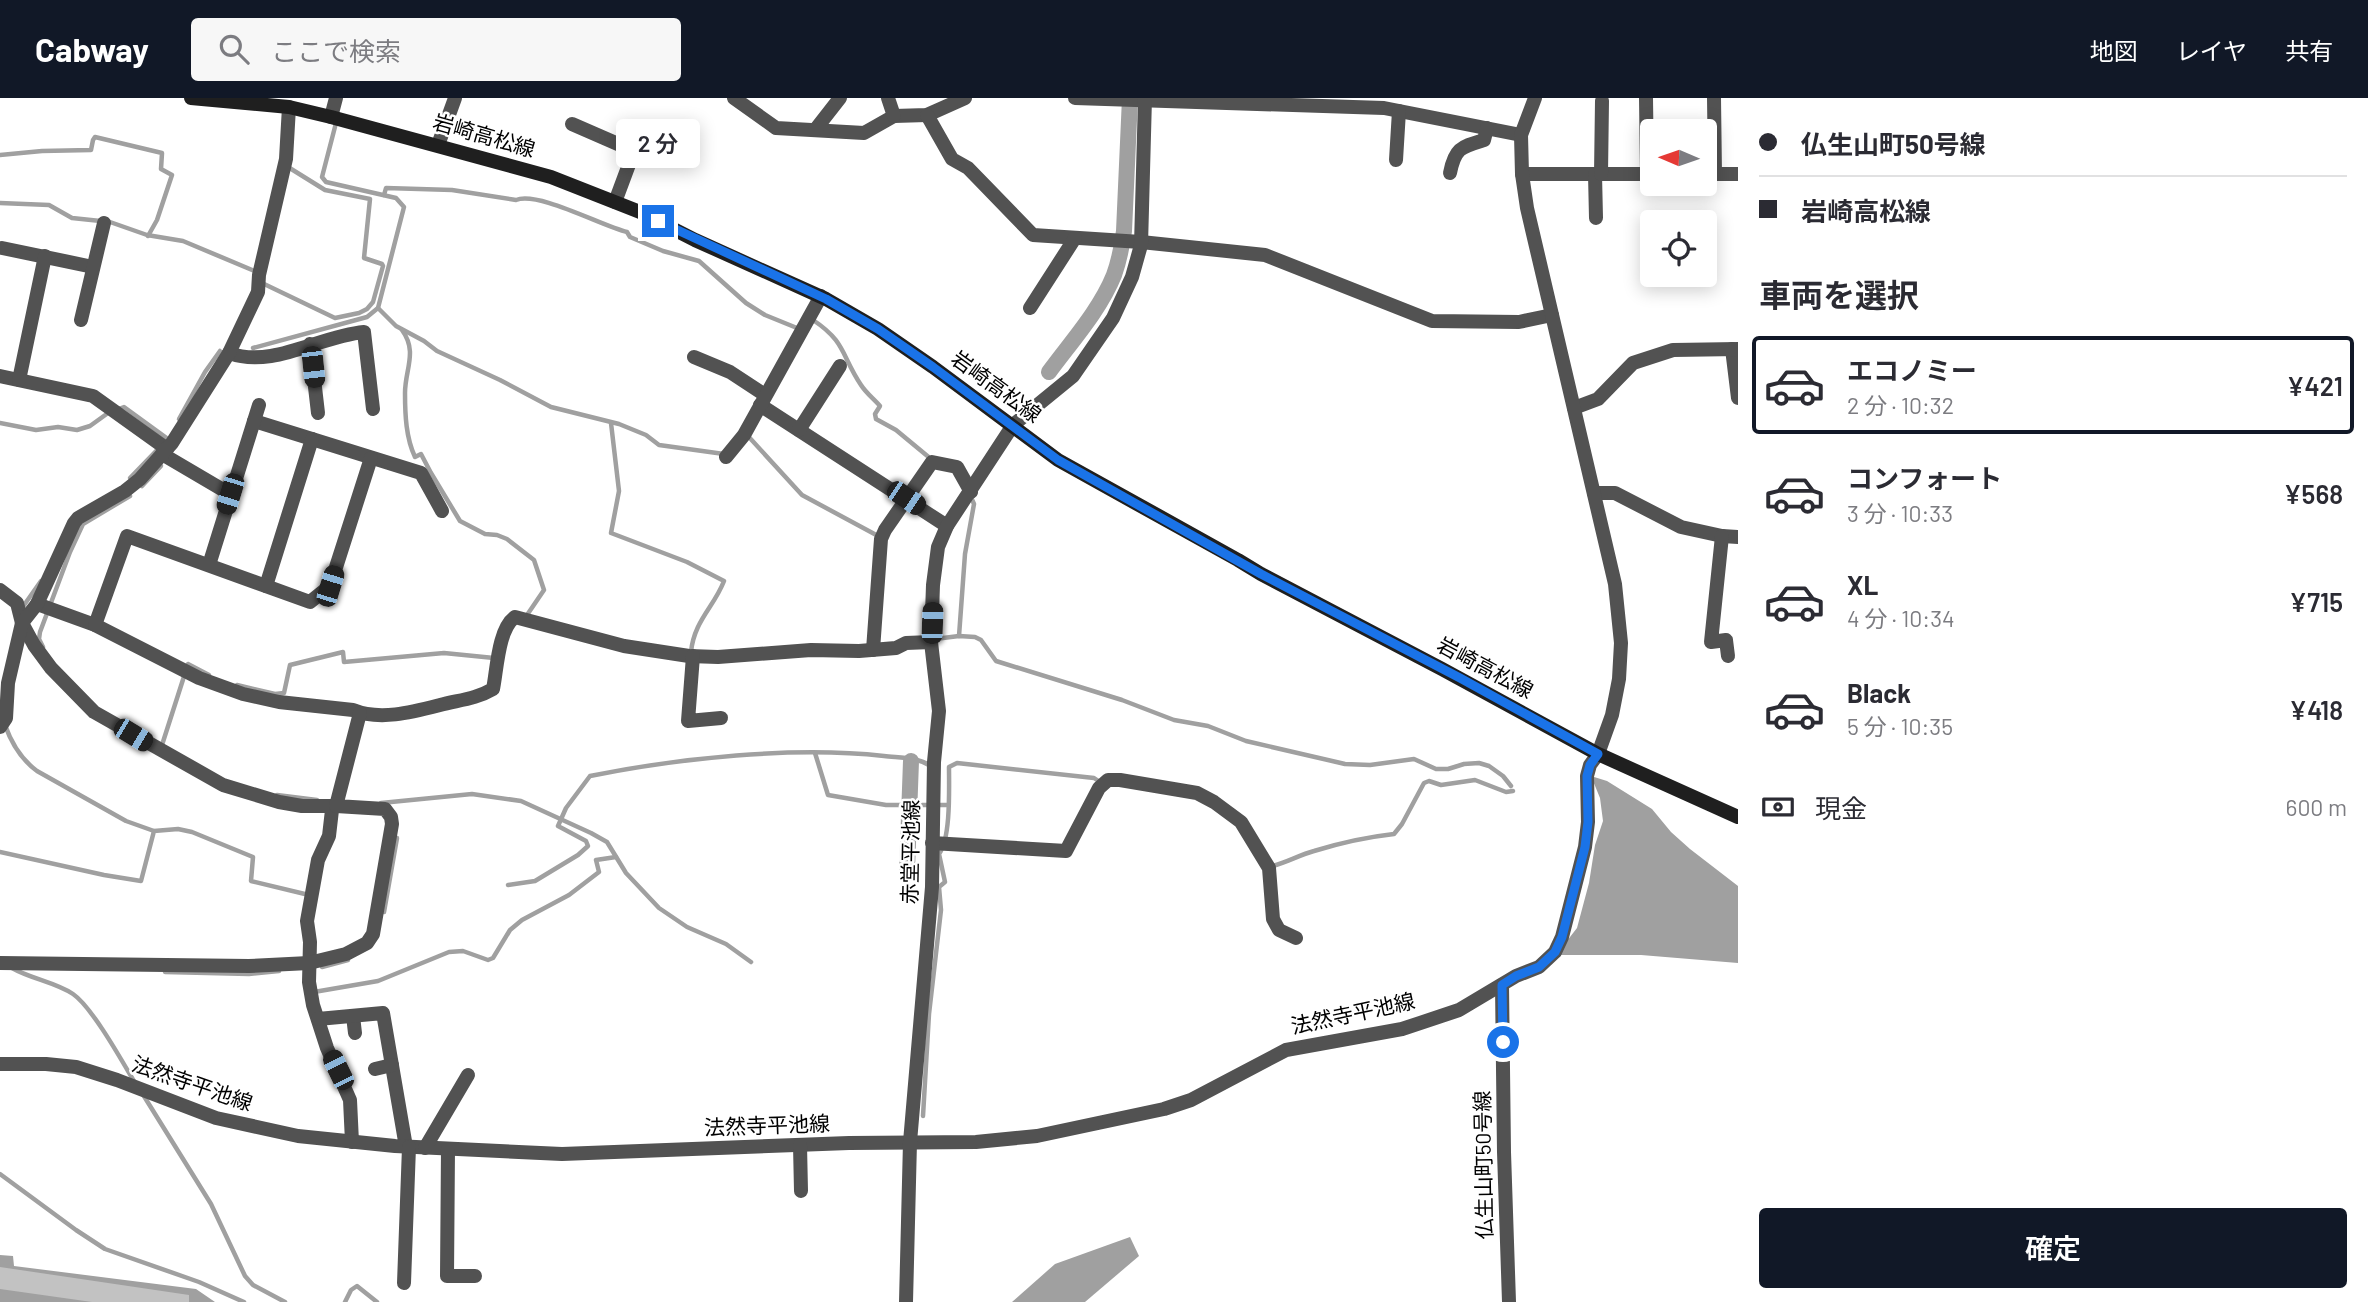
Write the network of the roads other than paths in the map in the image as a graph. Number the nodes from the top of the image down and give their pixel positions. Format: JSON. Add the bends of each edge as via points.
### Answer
{"nodes":[{"id":1,"x":191,"y":98,"type":"edge"},
{"id":2,"x":336,"y":98,"type":"edge"},
{"id":3,"x":455,"y":98,"type":"edge"},
{"id":4,"x":840,"y":98,"type":"edge"},
{"id":5,"x":888,"y":98,"type":"edge"},
{"id":6,"x":964,"y":98,"type":"edge"},
{"id":7,"x":1075,"y":98,"type":"edge"},
{"id":8,"x":1535,"y":98,"type":"edge"},
{"id":9,"x":1646,"y":98,"type":"edge"},
{"id":10,"x":1714,"y":98,"type":"edge"},
{"id":11,"x":1137,"y":99,"type":"edge"},
{"id":12,"x":743,"y":101,"type":"edge"},
{"id":13,"x":1602,"y":101,"type":"dead end"},
{"id":14,"x":289,"y":107,"type":"junction"},
{"id":15,"x":1399,"y":111,"type":"junction"},
{"id":16,"x":928,"y":115,"type":"junction"},
{"id":17,"x":894,"y":116,"type":"junction"},
{"id":18,"x":331,"y":117,"type":"junction"},
{"id":19,"x":1647,"y":119,"type":"edge"},
{"id":20,"x":1713,"y":119,"type":"edge"},
{"id":21,"x":572,"y":124,"type":"dead end"},
{"id":22,"x":1487,"y":128,"type":"junction"},
{"id":23,"x":815,"y":130,"type":"junction"},
{"id":24,"x":1521,"y":135,"type":"junction"},
{"id":25,"x":439,"y":145,"type":"junction"},
{"id":26,"x":1396,"y":160,"type":"dead end"},
{"id":27,"x":1450,"y":173,"type":"dead end"},
{"id":28,"x":1522,"y":174,"type":"junction"},
{"id":29,"x":1598,"y":174,"type":"junction"},
{"id":30,"x":1640,"y":174,"type":"edge"},
{"id":31,"x":1717,"y":174,"type":"edge"},
{"id":32,"x":1738,"y":174,"type":"edge"},
{"id":33,"x":615,"y":202,"type":"junction"},
{"id":34,"x":1596,"y":218,"type":"dead end"},
{"id":35,"x":104,"y":223,"type":"dead end"},
{"id":36,"x":1075,"y":238,"type":"junction"},
{"id":37,"x":1130,"y":241,"type":"junction"},
{"id":38,"x":2,"y":248,"type":"dead end"},
{"id":39,"x":45,"y":256,"type":"junction"},
{"id":40,"x":93,"y":267,"type":"junction"},
{"id":41,"x":821,"y":296,"type":"junction"},
{"id":42,"x":1030,"y":308,"type":"dead end"},
{"id":43,"x":1552,"y":316,"type":"junction"},
{"id":44,"x":81,"y":320,"type":"dead end"},
{"id":45,"x":310,"y":344,"type":"junction"},
{"id":46,"x":1735,"y":349,"type":"edge"},
{"id":47,"x":229,"y":353,"type":"junction"},
{"id":48,"x":694,"y":357,"type":"dead end"},
{"id":49,"x":840,"y":366,"type":"dead end"},
{"id":50,"x":0,"y":376,"type":"edge"},
{"id":51,"x":19,"y":380,"type":"junction"},
{"id":52,"x":1738,"y":398,"type":"edge"},
{"id":53,"x":763,"y":400,"type":"junction"},
{"id":54,"x":259,"y":405,"type":"dead end"},
{"id":55,"x":1574,"y":408,"type":"junction"},
{"id":56,"x":373,"y":409,"type":"dead end"},
{"id":57,"x":318,"y":413,"type":"dead end"},
{"id":58,"x":254,"y":421,"type":"junction"},
{"id":59,"x":1013,"y":425,"type":"junction"},
{"id":60,"x":799,"y":430,"type":"junction"},
{"id":61,"x":312,"y":439,"type":"junction"},
{"id":62,"x":165,"y":451,"type":"junction"},
{"id":63,"x":726,"y":457,"type":"dead end"},
{"id":64,"x":371,"y":458,"type":"junction"},
{"id":65,"x":971,"y":492,"type":"junction"},
{"id":66,"x":1594,"y":493,"type":"junction"},
{"id":67,"x":230,"y":494,"type":"junction"},
{"id":68,"x":906,"y":498,"type":"junction"},
{"id":69,"x":442,"y":512,"type":"dead end"},
{"id":70,"x":947,"y":526,"type":"junction"},
{"id":71,"x":1722,"y":536,"type":"junction"},
{"id":72,"x":1738,"y":537,"type":"edge"},
{"id":73,"x":209,"y":565,"type":"junction"},
{"id":74,"x":266,"y":586,"type":"junction"},
{"id":75,"x":0,"y":590,"type":"edge"},
{"id":76,"x":37,"y":604,"type":"junction"},
{"id":77,"x":22,"y":623,"type":"junction"},
{"id":78,"x":95,"y":625,"type":"junction"},
{"id":79,"x":931,"y":642,"type":"junction"},
{"id":80,"x":873,"y":650,"type":"junction"},
{"id":81,"x":693,"y":656,"type":"junction"},
{"id":82,"x":1728,"y":656,"type":"dead end"},
{"id":83,"x":360,"y":713,"type":"junction"},
{"id":84,"x":721,"y":718,"type":"dead end"},
{"id":85,"x":0,"y":727,"type":"edge"},
{"id":86,"x":1598,"y":754,"type":"junction"},
{"id":87,"x":337,"y":806,"type":"junction"},
{"id":88,"x":1738,"y":817,"type":"edge"},
{"id":89,"x":932,"y":843,"type":"junction"},
{"id":90,"x":1296,"y":938,"type":"dead end"},
{"id":91,"x":0,"y":963,"type":"edge"},
{"id":92,"x":309,"y":963,"type":"junction"},
{"id":93,"x":1502,"y":985,"type":"junction"},
{"id":94,"x":353,"y":1016,"type":"junction"},
{"id":95,"x":318,"y":1019,"type":"junction"},
{"id":96,"x":355,"y":1033,"type":"dead end"},
{"id":97,"x":0,"y":1064,"type":"edge"},
{"id":98,"x":392,"y":1065,"type":"junction"},
{"id":99,"x":375,"y":1069,"type":"dead end"},
{"id":100,"x":468,"y":1075,"type":"dead end"},
{"id":101,"x":352,"y":1142,"type":"junction"},
{"id":102,"x":910,"y":1142,"type":"junction"},
{"id":103,"x":800,"y":1145,"type":"junction"},
{"id":104,"x":408,"y":1147,"type":"junction"},
{"id":105,"x":425,"y":1148,"type":"junction"},
{"id":106,"x":449,"y":1149,"type":"junction"},
{"id":107,"x":801,"y":1191,"type":"dead end"},
{"id":108,"x":475,"y":1276,"type":"dead end"},
{"id":109,"x":404,"y":1283,"type":"dead end"},
{"id":110,"x":906,"y":1302,"type":"edge"},
{"id":111,"x":1509,"y":1302,"type":"edge"}],
"edges":[{"from":1,"to":14,"type":"main road","name":"岩崎高松線"},
{"from":2,"to":18,"type":"street"},
{"from":3,"to":25,"type":"street"},
{"from":4,"to":23,"type":"street"},
{"from":5,"to":17,"type":"street"},
{"from":6,"to":16,"type":"street"},
{"from":7,"to":11,"type":"street"},
{"from":8,"to":24,"type":"street"},
{"from":9,"to":19,"type":"street"},
{"from":10,"to":20,"type":"street"},
{"from":11,"to":15,"type":"street"},
{"from":11,"to":37,"type":"street","name":"赤堂平池線"},
{"from":12,"to":23,"type":"street","via":[[776,128]]},
{"from":13,"to":29,"type":"street"},
{"from":14,"to":18,"type":"main road","name":"岩崎高松線"},
{"from":14,"to":47,"type":"street","via":[[286,159],[258,275],[258,292]]},
{"from":15,"to":22,"type":"street"},
{"from":15,"to":26,"type":"street"},
{"from":16,"to":17,"type":"street"},
{"from":16,"to":36,"type":"street","via":[[952,159],[968,168],[1033,236]]},
{"from":17,"to":23,"type":"street","via":[[864,133]]},
{"from":18,"to":25,"type":"main road","name":"岩崎高松線"},
{"from":21,"to":33,"type":"street","via":[[634,151]]},
{"from":22,"to":24,"type":"street"},
{"from":22,"to":27,"type":"street","via":[[1484,140],[1462,146],[1453,157]]},
{"from":24,"to":28,"type":"street","name":"法然寺平池線"},
{"from":25,"to":33,"type":"main road","name":"岩崎高松線","via":[[551,177]]},
{"from":28,"to":29,"type":"street"},
{"from":28,"to":43,"type":"street","name":"法然寺平池線"},
{"from":29,"to":30,"type":"street"},
{"from":29,"to":34,"type":"street"},
{"from":31,"to":32,"type":"street"},
{"from":33,"to":41,"type":"main road","name":"岩崎高松線"},
{"from":35,"to":40,"type":"street"},
{"from":36,"to":37,"type":"street"},
{"from":36,"to":42,"type":"street"},
{"from":37,"to":43,"type":"street","via":[[1265,255],[1432,321],[1519,322]]},
{"from":37,"to":59,"type":"street","name":"赤堂平池線","via":[[1132,277],[1113,318],[1073,376]]},
{"from":38,"to":39,"type":"street"},
{"from":39,"to":40,"type":"street"},
{"from":39,"to":51,"type":"street"},
{"from":40,"to":44,"type":"street"},
{"from":41,"to":53,"type":"street"},
{"from":41,"to":59,"type":"main road","name":"岩崎高松線","via":[[878,329]]},
{"from":43,"to":55,"type":"street","name":"法然寺平池線"},
{"from":45,"to":47,"type":"street","via":[[267,357]]},
{"from":45,"to":56,"type":"street","via":[[364,332]]},
{"from":45,"to":57,"type":"street"},
{"from":46,"to":52,"type":"street"},
{"from":46,"to":55,"type":"street","via":[[1673,350],[1633,363],[1598,399]]},
{"from":47,"to":62,"type":"street"},
{"from":48,"to":53,"type":"street","via":[[730,372]]},
{"from":49,"to":60,"type":"street"},
{"from":50,"to":51,"type":"street"},
{"from":51,"to":62,"type":"street","via":[[93,396]]},
{"from":53,"to":60,"type":"street"},
{"from":53,"to":63,"type":"street"},
{"from":54,"to":58,"type":"street"},
{"from":55,"to":66,"type":"street","name":"法然寺平池線"},
{"from":58,"to":61,"type":"street"},
{"from":58,"to":67,"type":"street"},
{"from":59,"to":65,"type":"street","name":"赤堂平池線"},
{"from":59,"to":86,"type":"main road","name":"岩崎高松線","via":[[1058,460]]},
{"from":60,"to":68,"type":"street"},
{"from":61,"to":64,"type":"street"},
{"from":61,"to":74,"type":"street"},
{"from":62,"to":67,"type":"street"},
{"from":62,"to":76,"type":"street","via":[[141,479],[78,518]]},
{"from":64,"to":69,"type":"street","via":[[421,473]]},
{"from":64,"to":74,"type":"street","via":[[330,586],[310,603]]},
{"from":65,"to":68,"type":"street","via":[[957,467],[932,461]]},
{"from":65,"to":70,"type":"street","name":"赤堂平池線"},
{"from":66,"to":71,"type":"street","via":[[1615,493],[1681,527]]},
{"from":66,"to":86,"type":"street","name":"法然寺平池線","via":[[1615,584],[1621,643],[1612,715]]},
{"from":67,"to":73,"type":"street"},
{"from":68,"to":70,"type":"street"},
{"from":68,"to":80,"type":"street","via":[[881,539]]},
{"from":70,"to":79,"type":"street","name":"赤堂平池線","via":[[933,585]]},
{"from":71,"to":72,"type":"street"},
{"from":71,"to":82,"type":"street","via":[[1711,642],[1726,640]]},
{"from":73,"to":74,"type":"street"},
{"from":73,"to":78,"type":"street","via":[[127,536]]},
{"from":75,"to":77,"type":"street","via":[[17,603]]},
{"from":76,"to":77,"type":"street"},
{"from":76,"to":78,"type":"street"},
{"from":77,"to":85,"type":"street","via":[[8,683],[6,718]]},
{"from":77,"to":87,"type":"street","via":[[51,668],[93,712],[172,758],[223,785],[270,800]]},
{"from":78,"to":83,"type":"street","via":[[199,678],[243,694]]},
{"from":79,"to":80,"type":"street"},
{"from":79,"to":89,"type":"street","name":"赤堂平池線","via":[[939,711]]},
{"from":80,"to":81,"type":"street"},
{"from":81,"to":83,"type":"street","via":[[624,646],[515,617],[509,621],[496,660],[493,689],[471,700],[403,714]]},
{"from":81,"to":84,"type":"street","via":[[688,721]]},
{"from":83,"to":87,"type":"street"},
{"from":86,"to":88,"type":"main road","name":"岩崎高松線"},
{"from":86,"to":93,"type":"street","name":"法然寺平池線","via":[[1587,776],[1585,847],[1562,937],[1555,952],[1539,967]]},
{"from":87,"to":92,"type":"street","via":[[317,860],[307,921]]},
{"from":87,"to":92,"type":"street","via":[[385,809],[391,817],[382,893],[367,943],[336,958]]},
{"from":89,"to":90,"type":"street","via":[[1066,851],[1099,788],[1108,780],[1197,793],[1241,822],[1269,868],[1273,919],[1279,930]]},
{"from":89,"to":102,"type":"street","name":"赤堂平池線","via":[[930,927]]},
{"from":91,"to":92,"type":"street","via":[[249,967]]},
{"from":92,"to":95,"type":"street"},
{"from":93,"to":102,"type":"street","name":"法然寺平池線","via":[[1459,1010],[1402,1029],[1286,1050],[1164,1110],[1037,1136]]},
{"from":93,"to":111,"type":"street","name":"仏生山町50号線"},
{"from":94,"to":95,"type":"street"},
{"from":94,"to":96,"type":"street"},
{"from":94,"to":98,"type":"street","via":[[383,1013]]},
{"from":95,"to":101,"type":"street","via":[[350,1100]]},
{"from":97,"to":101,"type":"street","name":"法然寺平池線","via":[[76,1068],[238,1124]]},
{"from":98,"to":99,"type":"street"},
{"from":98,"to":104,"type":"street"},
{"from":100,"to":105,"type":"street"},
{"from":101,"to":104,"type":"street","name":"法然寺平池線"},
{"from":102,"to":103,"type":"street","name":"法然寺平池線"},
{"from":102,"to":110,"type":"street","name":"赤堂平池線"},
{"from":103,"to":106,"type":"street","name":"法然寺平池線","via":[[562,1154]]},
{"from":103,"to":107,"type":"street"},
{"from":104,"to":105,"type":"street","name":"法然寺平池線"},
{"from":104,"to":109,"type":"street"},
{"from":105,"to":106,"type":"street","name":"法然寺平池線"},
{"from":106,"to":108,"type":"street","via":[[454,1227],[447,1276]]}]}
